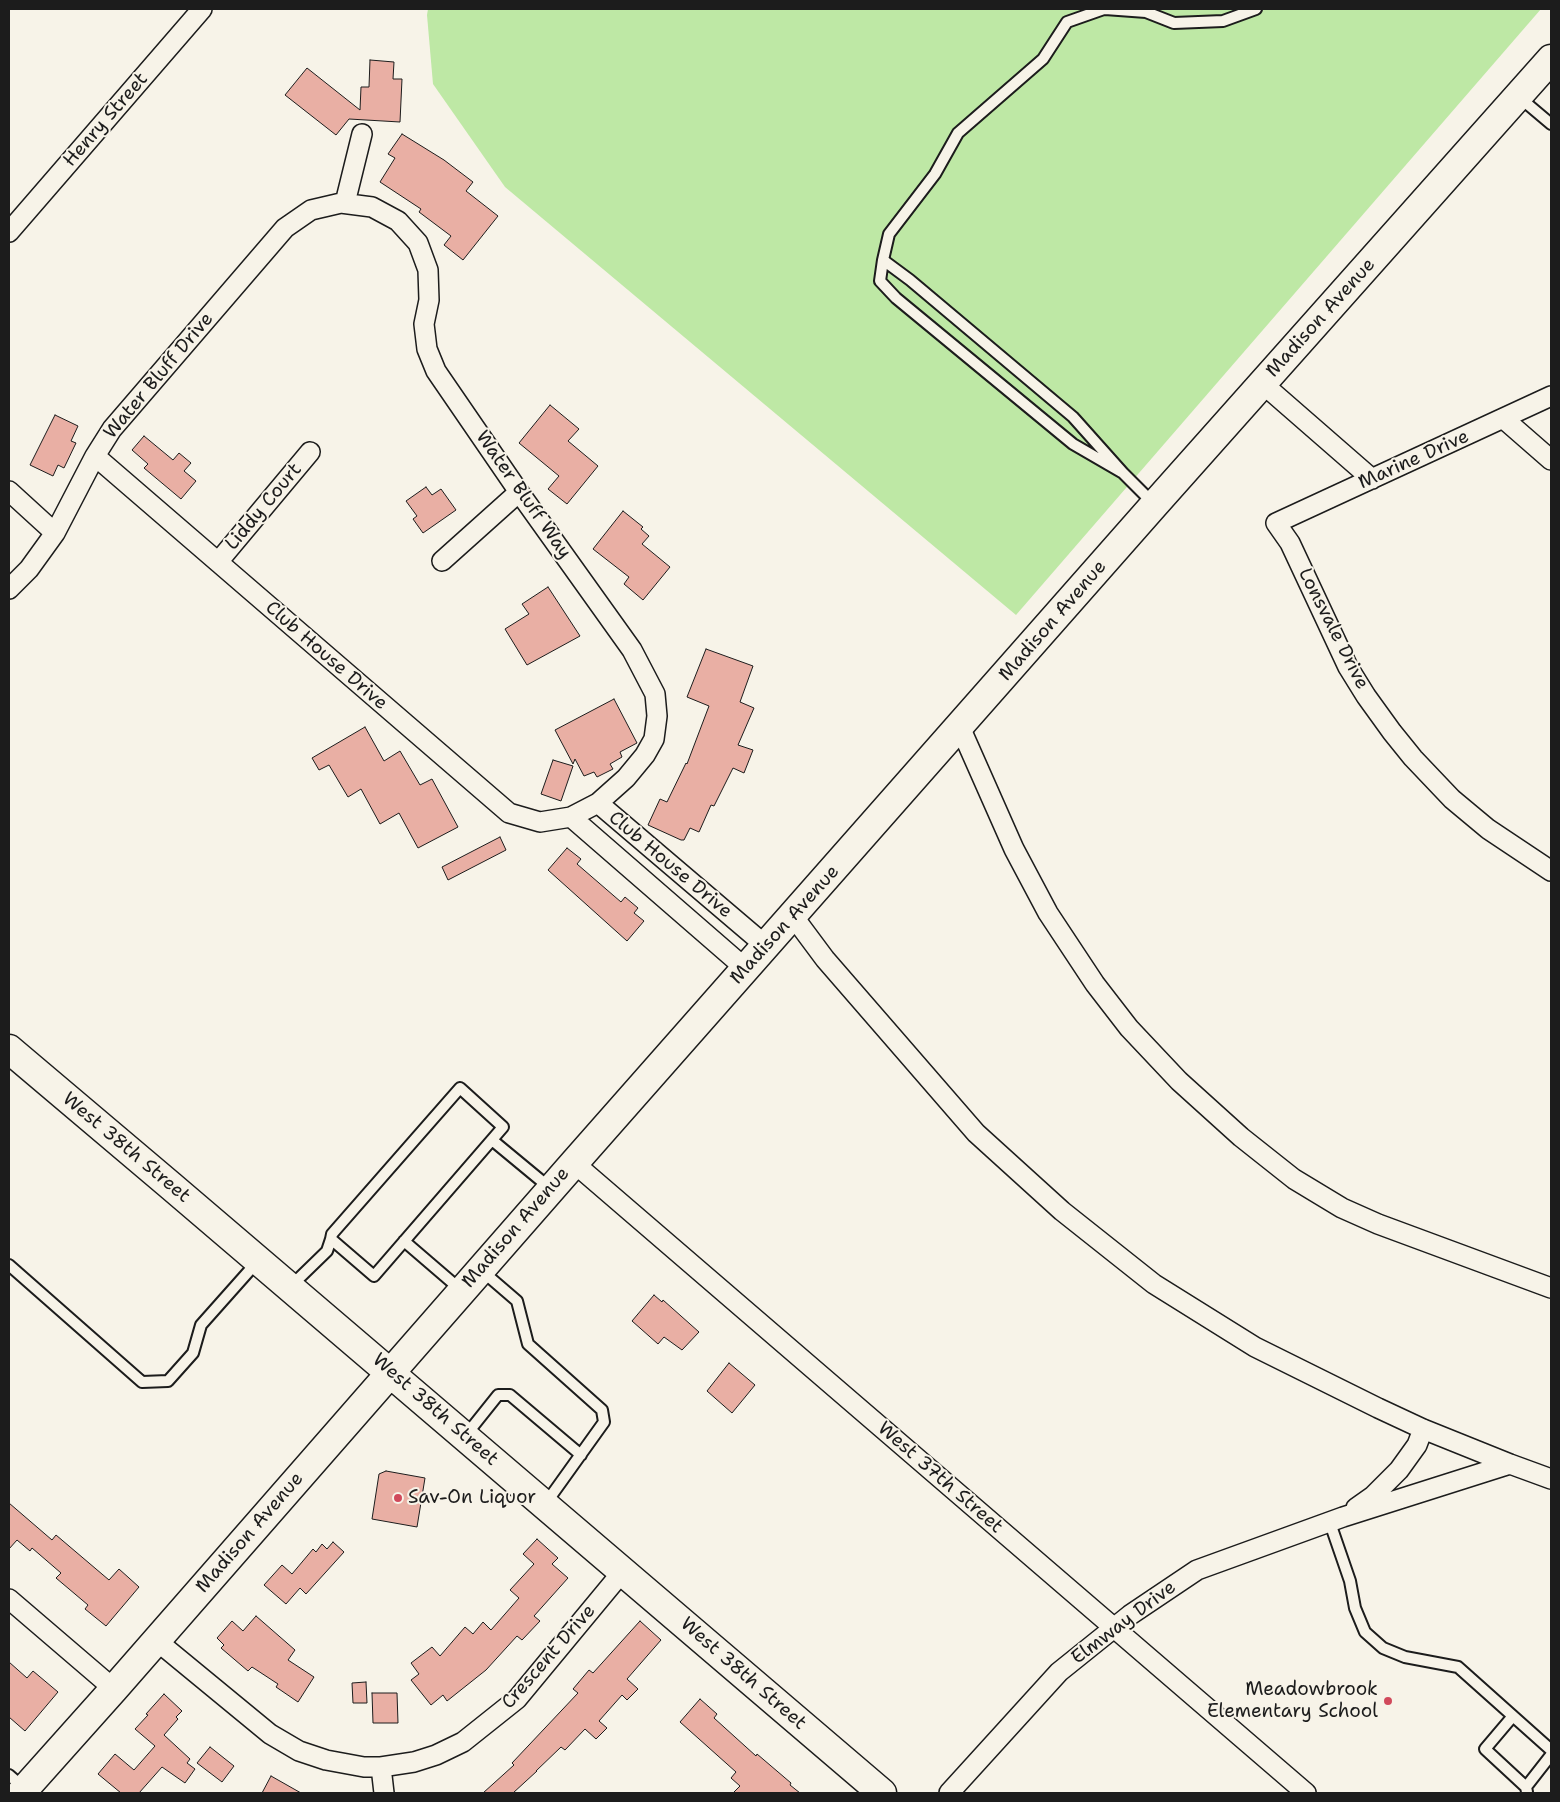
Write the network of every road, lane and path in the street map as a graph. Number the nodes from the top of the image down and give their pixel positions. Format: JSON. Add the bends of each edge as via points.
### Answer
{"nodes":[{"id":1,"x":202,"y":9,"type":"edge"},
{"id":2,"x":1105,"y":9,"type":"edge"},
{"id":3,"x":1256,"y":9,"type":"edge"},
{"id":4,"x":1551,"y":60,"type":"edge"},
{"id":5,"x":1518,"y":96,"type":"junction"},
{"id":6,"x":1551,"y":124,"type":"edge"},
{"id":7,"x":362,"y":134,"type":"dead end"},
{"id":8,"x":345,"y":203,"type":"junction"},
{"id":9,"x":9,"y":232,"type":"edge"},
{"id":10,"x":883,"y":260,"type":"junction"},
{"id":11,"x":1263,"y":384,"type":"junction"},
{"id":12,"x":1551,"y":396,"type":"edge"},
{"id":13,"x":1504,"y":419,"type":"junction"},
{"id":14,"x":310,"y":452,"type":"dead end"},
{"id":15,"x":95,"y":456,"type":"junction"},
{"id":16,"x":1551,"y":460,"type":"edge"},
{"id":17,"x":1123,"y":473,"type":"junction"},
{"id":18,"x":1372,"y":479,"type":"junction"},
{"id":19,"x":9,"y":491,"type":"edge"},
{"id":20,"x":520,"y":492,"type":"junction"},
{"id":21,"x":1155,"y":504,"type":"junction"},
{"id":22,"x":1276,"y":523,"type":"joint"},
{"id":23,"x":55,"y":532,"type":"junction"},
{"id":24,"x":442,"y":561,"type":"dead end"},
{"id":25,"x":218,"y":562,"type":"junction"},
{"id":26,"x":9,"y":588,"type":"edge"},
{"id":27,"x":960,"y":727,"type":"junction"},
{"id":28,"x":598,"y":803,"type":"junction"},
{"id":29,"x":571,"y":818,"type":"junction"},
{"id":30,"x":1551,"y":871,"type":"edge"},
{"id":31,"x":793,"y":916,"type":"junction"},
{"id":32,"x":766,"y":946,"type":"junction"},
{"id":33,"x":746,"y":969,"type":"junction"},
{"id":34,"x":10,"y":1054,"type":"edge"},
{"id":35,"x":492,"y":1140,"type":"junction"},
{"id":36,"x":574,"y":1162,"type":"junction"},
{"id":37,"x":551,"y":1189,"type":"junction"},
{"id":38,"x":331,"y":1239,"type":"junction"},
{"id":39,"x":404,"y":1241,"type":"junction"},
{"id":40,"x":258,"y":1260,"type":"junction"},
{"id":41,"x":9,"y":1265,"type":"edge"},
{"id":42,"x":480,"y":1269,"type":"junction"},
{"id":43,"x":290,"y":1287,"type":"junction"},
{"id":44,"x":1551,"y":1288,"type":"edge"},
{"id":45,"x":462,"y":1290,"type":"junction"},
{"id":46,"x":390,"y":1372,"type":"junction"},
{"id":47,"x":1423,"y":1428,"type":"junction"},
{"id":48,"x":465,"y":1436,"type":"junction"},
{"id":49,"x":580,"y":1455,"type":"junction"},
{"id":50,"x":1510,"y":1464,"type":"junction"},
{"id":51,"x":1551,"y":1479,"type":"edge"},
{"id":52,"x":545,"y":1505,"type":"junction"},
{"id":53,"x":1336,"y":1520,"type":"junction"},
{"id":54,"x":623,"y":1571,"type":"junction"},
{"id":55,"x":9,"y":1599,"type":"edge"},
{"id":56,"x":1113,"y":1628,"type":"junction"},
{"id":57,"x":157,"y":1641,"type":"junction"},
{"id":58,"x":114,"y":1689,"type":"junction"},
{"id":59,"x":1513,"y":1716,"type":"junction"},
{"id":60,"x":1551,"y":1750,"type":"edge"},
{"id":61,"x":1551,"y":1756,"type":"edge"},
{"id":62,"x":381,"y":1767,"type":"junction"},
{"id":63,"x":18,"y":1786,"type":"edge"},
{"id":64,"x":1527,"y":1790,"type":"edge"},
{"id":65,"x":384,"y":1793,"type":"edge"},
{"id":66,"x":882,"y":1793,"type":"edge"},
{"id":67,"x":948,"y":1793,"type":"edge"},
{"id":68,"x":1306,"y":1793,"type":"edge"}],
"edges":[{"from":1,"to":9,"type":"street","name":"Henry Street"},
{"from":2,"to":3,"type":"lane","via":[[1146,12],[1174,23],[1223,21]]},
{"from":2,"to":10,"type":"lane","via":[[1067,22],[1043,59],[958,133],[935,174],[889,234]]},
{"from":4,"to":5,"type":"street","name":"Madison Avenue"},
{"from":5,"to":6,"type":"lane"},
{"from":5,"to":11,"type":"street","name":"Madison Avenue"},
{"from":7,"to":8,"type":"street"},
{"from":8,"to":15,"type":"street","name":"Water Bluff Drive","via":[[311,210],[285,228],[129,408]]},
{"from":8,"to":20,"type":"street","name":"Water Bluff Way","via":[[372,207],[398,221],[418,243],[428,270],[429,300],[424,324],[427,348],[436,371]]},
{"from":10,"to":17,"type":"lane","via":[[1073,417]]},
{"from":10,"to":17,"type":"lane","via":[[880,282],[896,298],[1073,444]]},
{"from":11,"to":18,"type":"street"},
{"from":11,"to":21,"type":"street","name":"Madison Avenue"},
{"from":12,"to":13,"type":"street","name":"Marine Drive"},
{"from":13,"to":16,"type":"street"},
{"from":13,"to":18,"type":"street","name":"Marine Drive"},
{"from":14,"to":25,"type":"street","name":"Liddy Court"},
{"from":15,"to":23,"type":"street","name":"Water Bluff Drive"},
{"from":15,"to":25,"type":"street","name":"Club House Drive"},
{"from":17,"to":21,"type":"lane"},
{"from":18,"to":22,"type":"street","name":"Marine Drive"},
{"from":19,"to":23,"type":"street"},
{"from":20,"to":24,"type":"street"},
{"from":20,"to":28,"type":"street","name":"Water Bluff Way","via":[[632,650],[655,694],[654,739],[645,756],[626,778]]},
{"from":21,"to":27,"type":"street","name":"Madison Avenue"},
{"from":22,"to":30,"type":"street","name":"Lonsvale Drive","via":[[1290,543],[1348,667],[1392,732],[1452,799],[1488,829]]},
{"from":23,"to":26,"type":"street","name":"Water Bluff Drive","via":[[29,569]]},
{"from":25,"to":29,"type":"street","name":"Club House Drive","via":[[509,813],[540,822]]},
{"from":27,"to":31,"type":"street","name":"Madison Avenue"},
{"from":27,"to":44,"type":"street","via":[[1014,849],[1048,913],[1129,1028],[1179,1081],[1241,1137],[1294,1178],[1342,1208]]},
{"from":28,"to":29,"type":"street","name":"Club House Drive"},
{"from":28,"to":32,"type":"street","name":"Club House Drive"},
{"from":29,"to":33,"type":"street","name":"Club House Drive"},
{"from":31,"to":32,"type":"street","name":"Madison Avenue"},
{"from":31,"to":47,"type":"street","via":[[825,959],[976,1133],[1062,1211],[1154,1284],[1255,1347]]},
{"from":32,"to":33,"type":"street","name":"Madison Avenue"},
{"from":33,"to":36,"type":"street","name":"Madison Avenue"},
{"from":34,"to":40,"type":"street","name":"West 38th Street"},
{"from":35,"to":37,"type":"lane"},
{"from":35,"to":38,"type":"lane","via":[[503,1127],[460,1088]]},
{"from":35,"to":39,"type":"lane"},
{"from":36,"to":37,"type":"street","name":"Madison Avenue"},
{"from":36,"to":56,"type":"street","name":"West 37th Street"},
{"from":37,"to":42,"type":"street","name":"Madison Avenue"},
{"from":38,"to":39,"type":"lane","via":[[374,1276]]},
{"from":38,"to":43,"type":"lane","via":[[327,1250]]},
{"from":39,"to":45,"type":"lane"},
{"from":40,"to":41,"type":"lane","via":[[201,1325],[193,1352],[168,1381],[142,1382]]},
{"from":40,"to":43,"type":"street","name":"West 38th Street"},
{"from":42,"to":45,"type":"street","name":"Madison Avenue"},
{"from":42,"to":49,"type":"lane","via":[[517,1301],[528,1344],[602,1410],[604,1422]]},
{"from":43,"to":46,"type":"street","name":"West 38th Street"},
{"from":45,"to":46,"type":"street","name":"Madison Avenue"},
{"from":46,"to":48,"type":"street","name":"West 38th Street"},
{"from":46,"to":57,"type":"street","name":"Madison Avenue"},
{"from":47,"to":50,"type":"street"},
{"from":47,"to":53,"type":"street","name":"Elmway Drive","via":[[1417,1445],[1399,1470],[1373,1496]]},
{"from":48,"to":49,"type":"lane","via":[[498,1395],[510,1395]]},
{"from":48,"to":52,"type":"street","name":"West 38th Street"},
{"from":49,"to":52,"type":"lane"},
{"from":50,"to":51,"type":"street"},
{"from":50,"to":53,"type":"street","name":"Elmway Drive"},
{"from":52,"to":54,"type":"street","name":"West 38th Street"},
{"from":53,"to":56,"type":"street","name":"Elmway Drive","via":[[1197,1570]]},
{"from":53,"to":59,"type":"lane","via":[[1354,1608],[1365,1632],[1383,1648],[1405,1657],[1458,1667]]},
{"from":54,"to":62,"type":"street","name":"Crescent Drive","via":[[518,1699],[463,1742],[414,1762]]},
{"from":54,"to":66,"type":"street","name":"West 38th Street"},
{"from":55,"to":58,"type":"street"},
{"from":56,"to":67,"type":"street","name":"Elmway Drive","via":[[1059,1672]]},
{"from":56,"to":68,"type":"street","name":"West 37th Street"},
{"from":57,"to":58,"type":"street","name":"Madison Avenue"},
{"from":57,"to":62,"type":"street","name":"Crescent Drive","via":[[270,1734],[299,1751],[348,1765]]},
{"from":58,"to":63,"type":"street","name":"Madison Avenue"},
{"from":59,"to":60,"type":"lane"},
{"from":59,"to":64,"type":"lane","via":[[1485,1750]]},
{"from":61,"to":64,"type":"lane"},
{"from":62,"to":65,"type":"street"}]}
